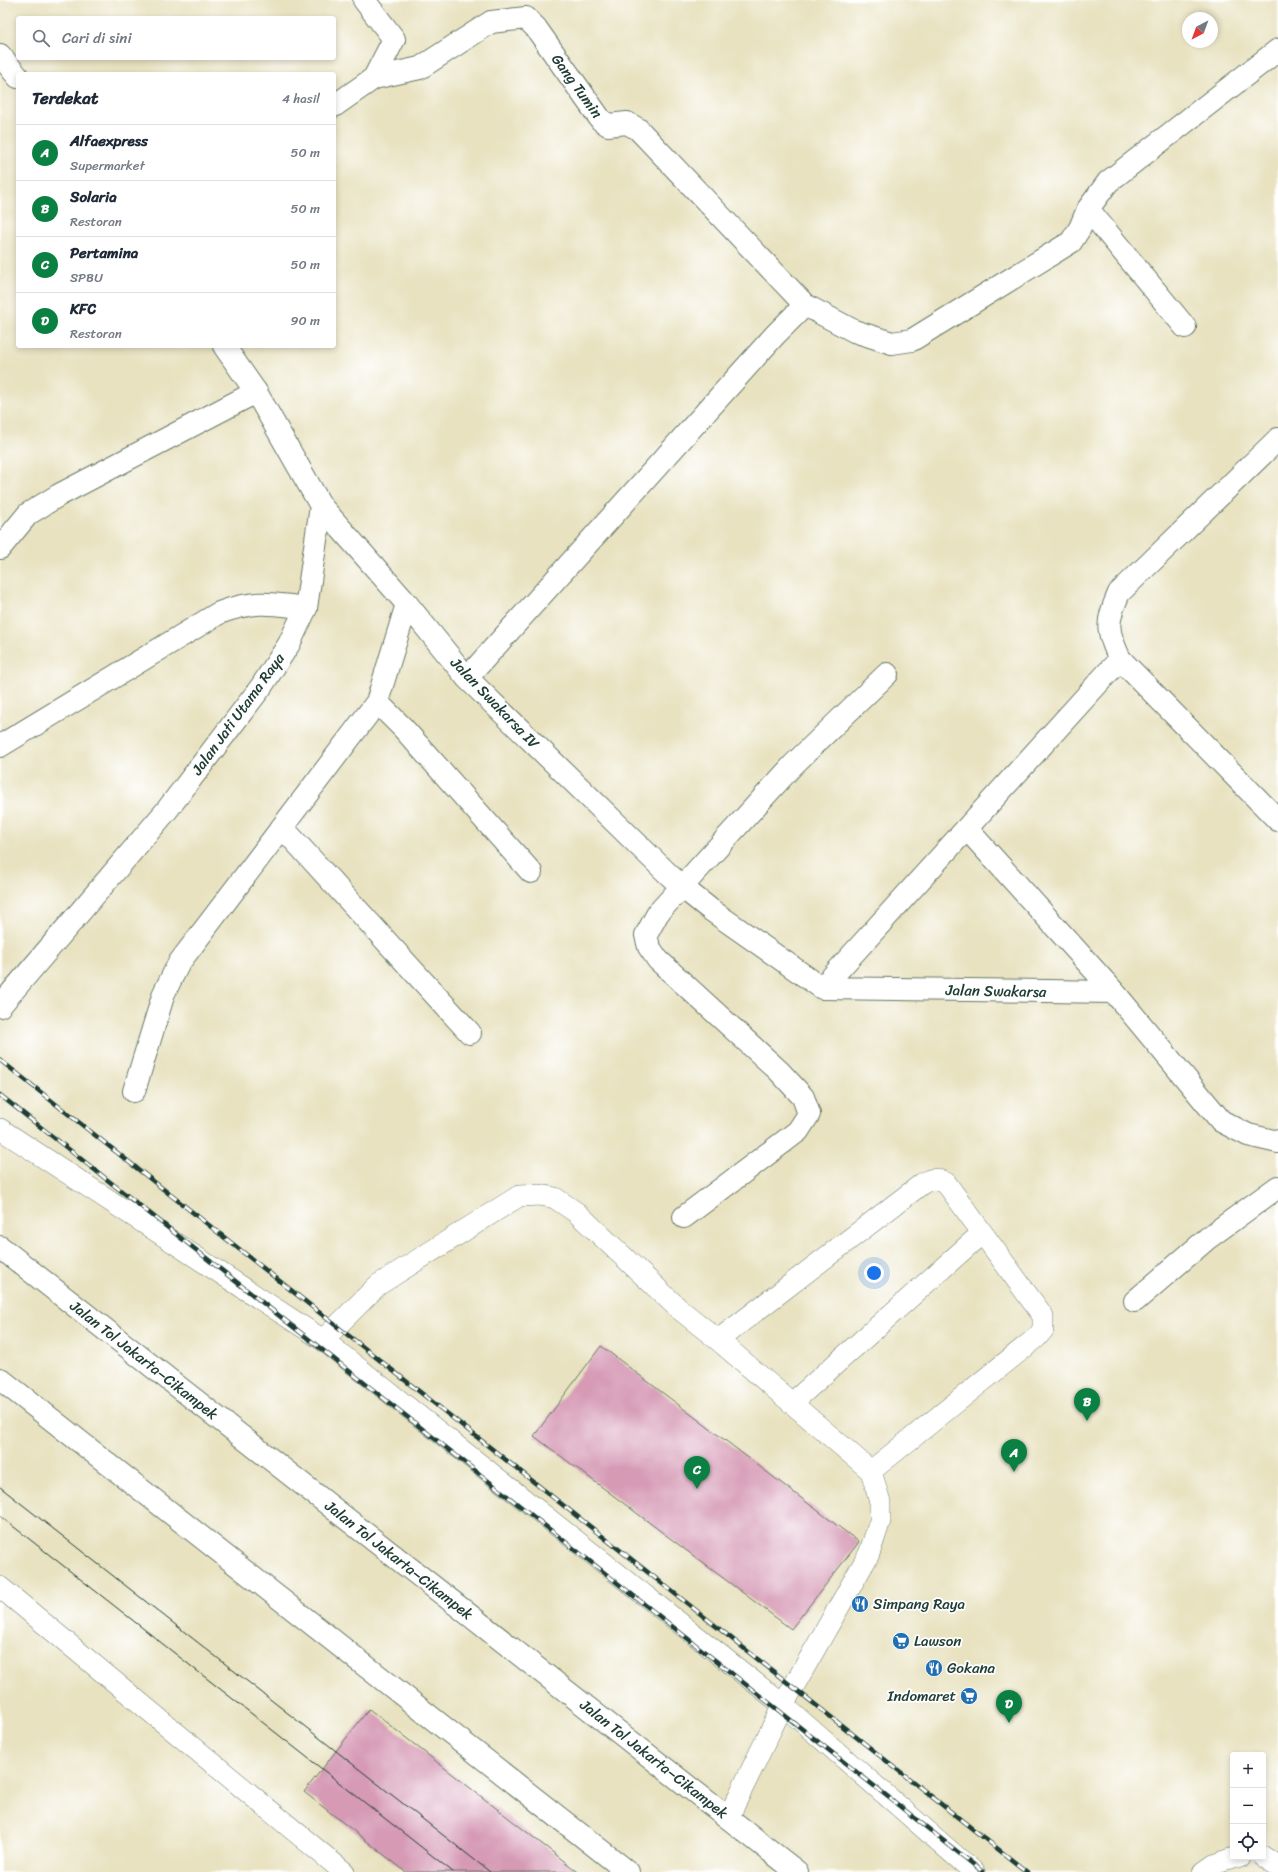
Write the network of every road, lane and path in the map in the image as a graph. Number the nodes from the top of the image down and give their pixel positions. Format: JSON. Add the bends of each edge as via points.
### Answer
{"nodes":[{"id":1,"x":364,"y":0,"type":"edge"},
{"id":2,"x":1278,"y":50,"type":"edge"},
{"id":3,"x":0,"y":55,"type":"edge"},
{"id":4,"x":16,"y":75,"type":"edge"},
{"id":5,"x":374,"y":78,"type":"junction"},
{"id":6,"x":336,"y":105,"type":"edge"},
{"id":7,"x":1088,"y":209,"type":"junction"},
{"id":8,"x":805,"y":305,"type":"junction"},
{"id":9,"x":1185,"y":327,"type":"dead end"},
{"id":10,"x":225,"y":348,"type":"edge"},
{"id":11,"x":256,"y":392,"type":"junction"},
{"id":12,"x":1278,"y":438,"type":"edge"},
{"id":13,"x":321,"y":506,"type":"junction"},
{"id":14,"x":0,"y":548,"type":"edge"},
{"id":15,"x":407,"y":604,"type":"junction"},
{"id":16,"x":306,"y":608,"type":"junction"},
{"id":17,"x":1120,"y":659,"type":"junction"},
{"id":18,"x":887,"y":674,"type":"dead end"},
{"id":19,"x":467,"y":678,"type":"junction"},
{"id":20,"x":378,"y":702,"type":"junction"},
{"id":21,"x":0,"y":746,"type":"edge"},
{"id":22,"x":1278,"y":820,"type":"edge"},
{"id":23,"x":282,"y":827,"type":"junction"},
{"id":24,"x":967,"y":829,"type":"junction"},
{"id":25,"x":531,"y":872,"type":"dead end"},
{"id":26,"x":682,"y":887,"type":"junction"},
{"id":27,"x":822,"y":988,"type":"junction"},
{"id":28,"x":1114,"y":992,"type":"junction"},
{"id":29,"x":3,"y":1002,"type":"edge"},
{"id":30,"x":470,"y":1034,"type":"dead end"},
{"id":31,"x":134,"y":1091,"type":"dead end"},
{"id":32,"x":0,"y":1129,"type":"edge"},
{"id":33,"x":1278,"y":1142,"type":"edge"},
{"id":34,"x":1278,"y":1187,"type":"edge"},
{"id":35,"x":684,"y":1216,"type":"dead end"},
{"id":36,"x":982,"y":1233,"type":"junction"},
{"id":37,"x":0,"y":1247,"type":"edge"},
{"id":38,"x":1135,"y":1301,"type":"dead end"},
{"id":39,"x":323,"y":1340,"type":"junction"},
{"id":40,"x":718,"y":1340,"type":"junction"},
{"id":41,"x":0,"y":1379,"type":"edge"},
{"id":42,"x":792,"y":1403,"type":"junction"},
{"id":43,"x":872,"y":1471,"type":"junction"},
{"id":44,"x":0,"y":1587,"type":"edge"},
{"id":45,"x":783,"y":1705,"type":"junction"},
{"id":46,"x":728,"y":1818,"type":"junction"},
{"id":47,"x":1266,"y":1859,"type":"edge"},
{"id":48,"x":1230,"y":1860,"type":"edge"},
{"id":49,"x":1278,"y":1867,"type":"edge"},
{"id":50,"x":344,"y":1872,"type":"edge"},
{"id":51,"x":628,"y":1872,"type":"edge"},
{"id":52,"x":797,"y":1872,"type":"edge"},
{"id":53,"x":974,"y":1872,"type":"edge"},
{"id":54,"x":1203,"y":1872,"type":"edge"}],
"edges":[{"from":1,"to":5,"type":"main road","via":[[394,39]]},
{"from":2,"to":7,"type":"main road","via":[[1108,182]]},
{"from":3,"to":4,"type":"main road"},
{"from":5,"to":6,"type":"main road"},
{"from":5,"to":8,"type":"main road","name":"Gang Tumin","via":[[420,68],[490,22],[526,18],[536,28],[601,120],[608,125],[627,123],[638,129]]},
{"from":7,"to":8,"type":"main road","via":[[1071,242],[912,340],[892,343],[854,331]]},
{"from":7,"to":9,"type":"main road"},
{"from":8,"to":19,"type":"main road","via":[[775,335]]},
{"from":10,"to":11,"type":"main road"},
{"from":11,"to":13,"type":"main road"},
{"from":11,"to":14,"type":"main road","via":[[52,499],[28,514]]},
{"from":12,"to":17,"type":"main road","via":[[1119,593],[1109,614],[1110,639]]},
{"from":13,"to":15,"type":"main road","name":"Jalan Swakarsa IV"},
{"from":13,"to":16,"type":"main road","name":"Jalan Jati Utama Raya"},
{"from":15,"to":19,"type":"main road","name":"Jalan Swakarsa IV"},
{"from":15,"to":20,"type":"main road"},
{"from":16,"to":21,"type":"main road","via":[[266,602],[240,606],[219,613]]},
{"from":16,"to":29,"type":"main road","name":"Jalan Jati Utama Raya","via":[[289,644],[261,687],[167,810]]},
{"from":17,"to":22,"type":"main road"},
{"from":17,"to":24,"type":"main road"},
{"from":18,"to":26,"type":"main road","via":[[794,764]]},
{"from":19,"to":26,"type":"main road","name":"Jalan Swakarsa IV"},
{"from":20,"to":23,"type":"main road"},
{"from":20,"to":25,"type":"main road"},
{"from":23,"to":30,"type":"main road"},
{"from":23,"to":31,"type":"main road","via":[[179,963],[164,993]]},
{"from":24,"to":27,"type":"main road"},
{"from":24,"to":28,"type":"main road"},
{"from":26,"to":27,"type":"main road"},
{"from":26,"to":35,"type":"main road","via":[[651,924],[646,935],[649,947],[658,960],[788,1081],[803,1097],[808,1114],[798,1131]]},
{"from":27,"to":28,"type":"main road","name":"Jalan Swakarsa"},
{"from":28,"to":33,"type":"main road","via":[[1221,1121],[1248,1135]]},
{"from":32,"to":39,"type":"lane"},
{"from":34,"to":38,"type":"main road","via":[[1208,1238]]},
{"from":36,"to":40,"type":"lane","via":[[946,1183],[930,1179]]},
{"from":36,"to":42,"type":"lane"},
{"from":36,"to":43,"type":"lane","via":[[1043,1316],[1043,1330]]},
{"from":37,"to":46,"type":"main road","name":"Jalan Tol Jakarta–Cikampek"},
{"from":39,"to":40,"type":"lane","via":[[378,1285],[519,1196],[540,1195],[556,1198],[577,1213],[678,1308]]},
{"from":39,"to":45,"type":"lane"},
{"from":40,"to":42,"type":"lane"},
{"from":41,"to":51,"type":"main road"},
{"from":42,"to":43,"type":"lane"},
{"from":43,"to":45,"type":"lane","via":[[880,1502],[880,1521],[869,1554]]},
{"from":44,"to":50,"type":"lane"},
{"from":45,"to":46,"type":"lane"},
{"from":45,"to":53,"type":"lane"},
{"from":46,"to":52,"type":"main road","name":"Jalan Tol Jakarta–Cikampek"},
{"from":47,"to":49,"type":"lane"},
{"from":48,"to":54,"type":"lane"}]}
